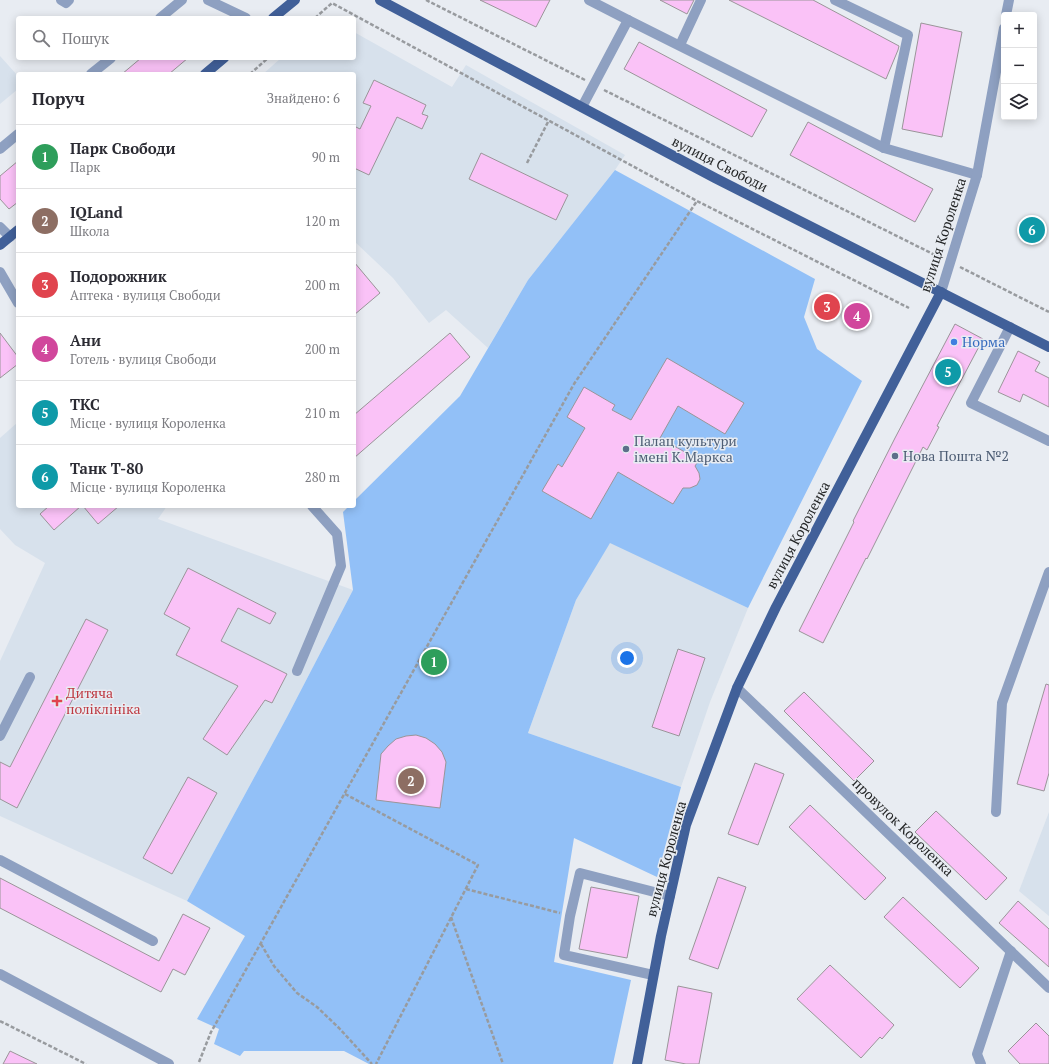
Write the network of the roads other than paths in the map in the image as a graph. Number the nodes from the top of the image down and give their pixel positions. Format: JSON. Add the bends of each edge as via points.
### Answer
{"nodes":[{"id":1,"x":61,"y":0,"type":"edge"},
{"id":2,"x":69,"y":0,"type":"edge"},
{"id":3,"x":182,"y":0,"type":"edge"},
{"id":4,"x":208,"y":0,"type":"edge"},
{"id":5,"x":295,"y":0,"type":"edge"},
{"id":6,"x":380,"y":0,"type":"edge"},
{"id":7,"x":589,"y":0,"type":"edge"},
{"id":8,"x":702,"y":0,"type":"edge"},
{"id":9,"x":835,"y":0,"type":"edge"},
{"id":10,"x":1009,"y":0,"type":"edge"},
{"id":11,"x":1007,"y":12,"type":"edge"},
{"id":12,"x":162,"y":16,"type":"edge"},
{"id":13,"x":242,"y":16,"type":"edge"},
{"id":14,"x":275,"y":16,"type":"edge"},
{"id":15,"x":628,"y":20,"type":"junction"},
{"id":16,"x":1001,"y":44,"type":"edge"},
{"id":17,"x":680,"y":45,"type":"junction"},
{"id":18,"x":108,"y":60,"type":"edge"},
{"id":19,"x":222,"y":60,"type":"edge"},
{"id":20,"x":94,"y":72,"type":"edge"},
{"id":21,"x":207,"y":72,"type":"edge"},
{"id":22,"x":582,"y":107,"type":"junction"},
{"id":23,"x":16,"y":136,"type":"edge"},
{"id":24,"x":884,"y":148,"type":"junction"},
{"id":25,"x":0,"y":149,"type":"edge"},
{"id":26,"x":977,"y":175,"type":"junction"},
{"id":27,"x":0,"y":227,"type":"edge"},
{"id":28,"x":16,"y":232,"type":"edge"},
{"id":29,"x":10,"y":237,"type":"junction"},
{"id":30,"x":0,"y":245,"type":"edge"},
{"id":31,"x":0,"y":272,"type":"edge"},
{"id":32,"x":941,"y":292,"type":"junction"},
{"id":33,"x":16,"y":300,"type":"edge"},
{"id":34,"x":1010,"y":327,"type":"junction"},
{"id":35,"x":1049,"y":347,"type":"edge"},
{"id":36,"x":1049,"y":441,"type":"edge"},
{"id":37,"x":314,"y":508,"type":"edge"},
{"id":38,"x":1049,"y":572,"type":"edge"},
{"id":39,"x":297,"y":670,"type":"dead end"},
{"id":40,"x":30,"y":676,"type":"dead end"},
{"id":41,"x":737,"y":688,"type":"junction"},
{"id":42,"x":0,"y":736,"type":"edge"},
{"id":43,"x":996,"y":812,"type":"dead end"},
{"id":44,"x":0,"y":860,"type":"edge"},
{"id":45,"x":670,"y":896,"type":"junction"},
{"id":46,"x":153,"y":941,"type":"dead end"},
{"id":47,"x":1011,"y":951,"type":"junction"},
{"id":48,"x":0,"y":974,"type":"edge"},
{"id":49,"x":653,"y":975,"type":"junction"},
{"id":50,"x":1049,"y":988,"type":"edge"},
{"id":51,"x":169,"y":1064,"type":"edge"},
{"id":52,"x":637,"y":1064,"type":"edge"},
{"id":53,"x":981,"y":1064,"type":"edge"}],
"edges":[{"from":1,"to":2,"type":"street","via":[[66,3]]},
{"from":3,"to":12,"type":"street"},
{"from":4,"to":13,"type":"street"},
{"from":5,"to":14,"type":"main road"},
{"from":6,"to":22,"type":"main road","name":"вулиця Свободи"},
{"from":7,"to":15,"type":"street"},
{"from":8,"to":17,"type":"street"},
{"from":9,"to":24,"type":"street","via":[[908,35]]},
{"from":10,"to":11,"type":"street"},
{"from":15,"to":17,"type":"street"},
{"from":15,"to":22,"type":"street"},
{"from":16,"to":26,"type":"street","name":"вулиця Короленка"},
{"from":17,"to":24,"type":"street"},
{"from":18,"to":20,"type":"street"},
{"from":19,"to":21,"type":"main road"},
{"from":22,"to":32,"type":"main road","name":"вулиця Свободи"},
{"from":23,"to":25,"type":"street"},
{"from":24,"to":26,"type":"street"},
{"from":26,"to":32,"type":"street","name":"вулиця Короленка"},
{"from":27,"to":29,"type":"street"},
{"from":28,"to":29,"type":"main road"},
{"from":29,"to":30,"type":"main road"},
{"from":31,"to":33,"type":"street"},
{"from":32,"to":34,"type":"main road","name":"вулиця Свободи"},
{"from":32,"to":41,"type":"main road","name":"вулиця Короленка","via":[[779,600]]},
{"from":34,"to":35,"type":"main road","name":"вулиця Свободи"},
{"from":34,"to":36,"type":"street","via":[[971,402]]},
{"from":37,"to":39,"type":"street","via":[[337,534],[342,566]]},
{"from":38,"to":43,"type":"street","via":[[1002,703]]},
{"from":40,"to":42,"type":"street"},
{"from":41,"to":45,"type":"main road","name":"вулиця Короленка","via":[[686,825]]},
{"from":41,"to":47,"type":"street","name":"провулок Короленка"},
{"from":44,"to":46,"type":"street"},
{"from":45,"to":49,"type":"main road","name":"вулиця Короленка"},
{"from":45,"to":49,"type":"street","via":[[580,873],[570,916],[564,955]]},
{"from":47,"to":50,"type":"street","name":"провулок Короленка"},
{"from":47,"to":53,"type":"street","via":[[977,1054]]},
{"from":48,"to":51,"type":"street"},
{"from":49,"to":52,"type":"main road","name":"вулиця Короленка"}]}
